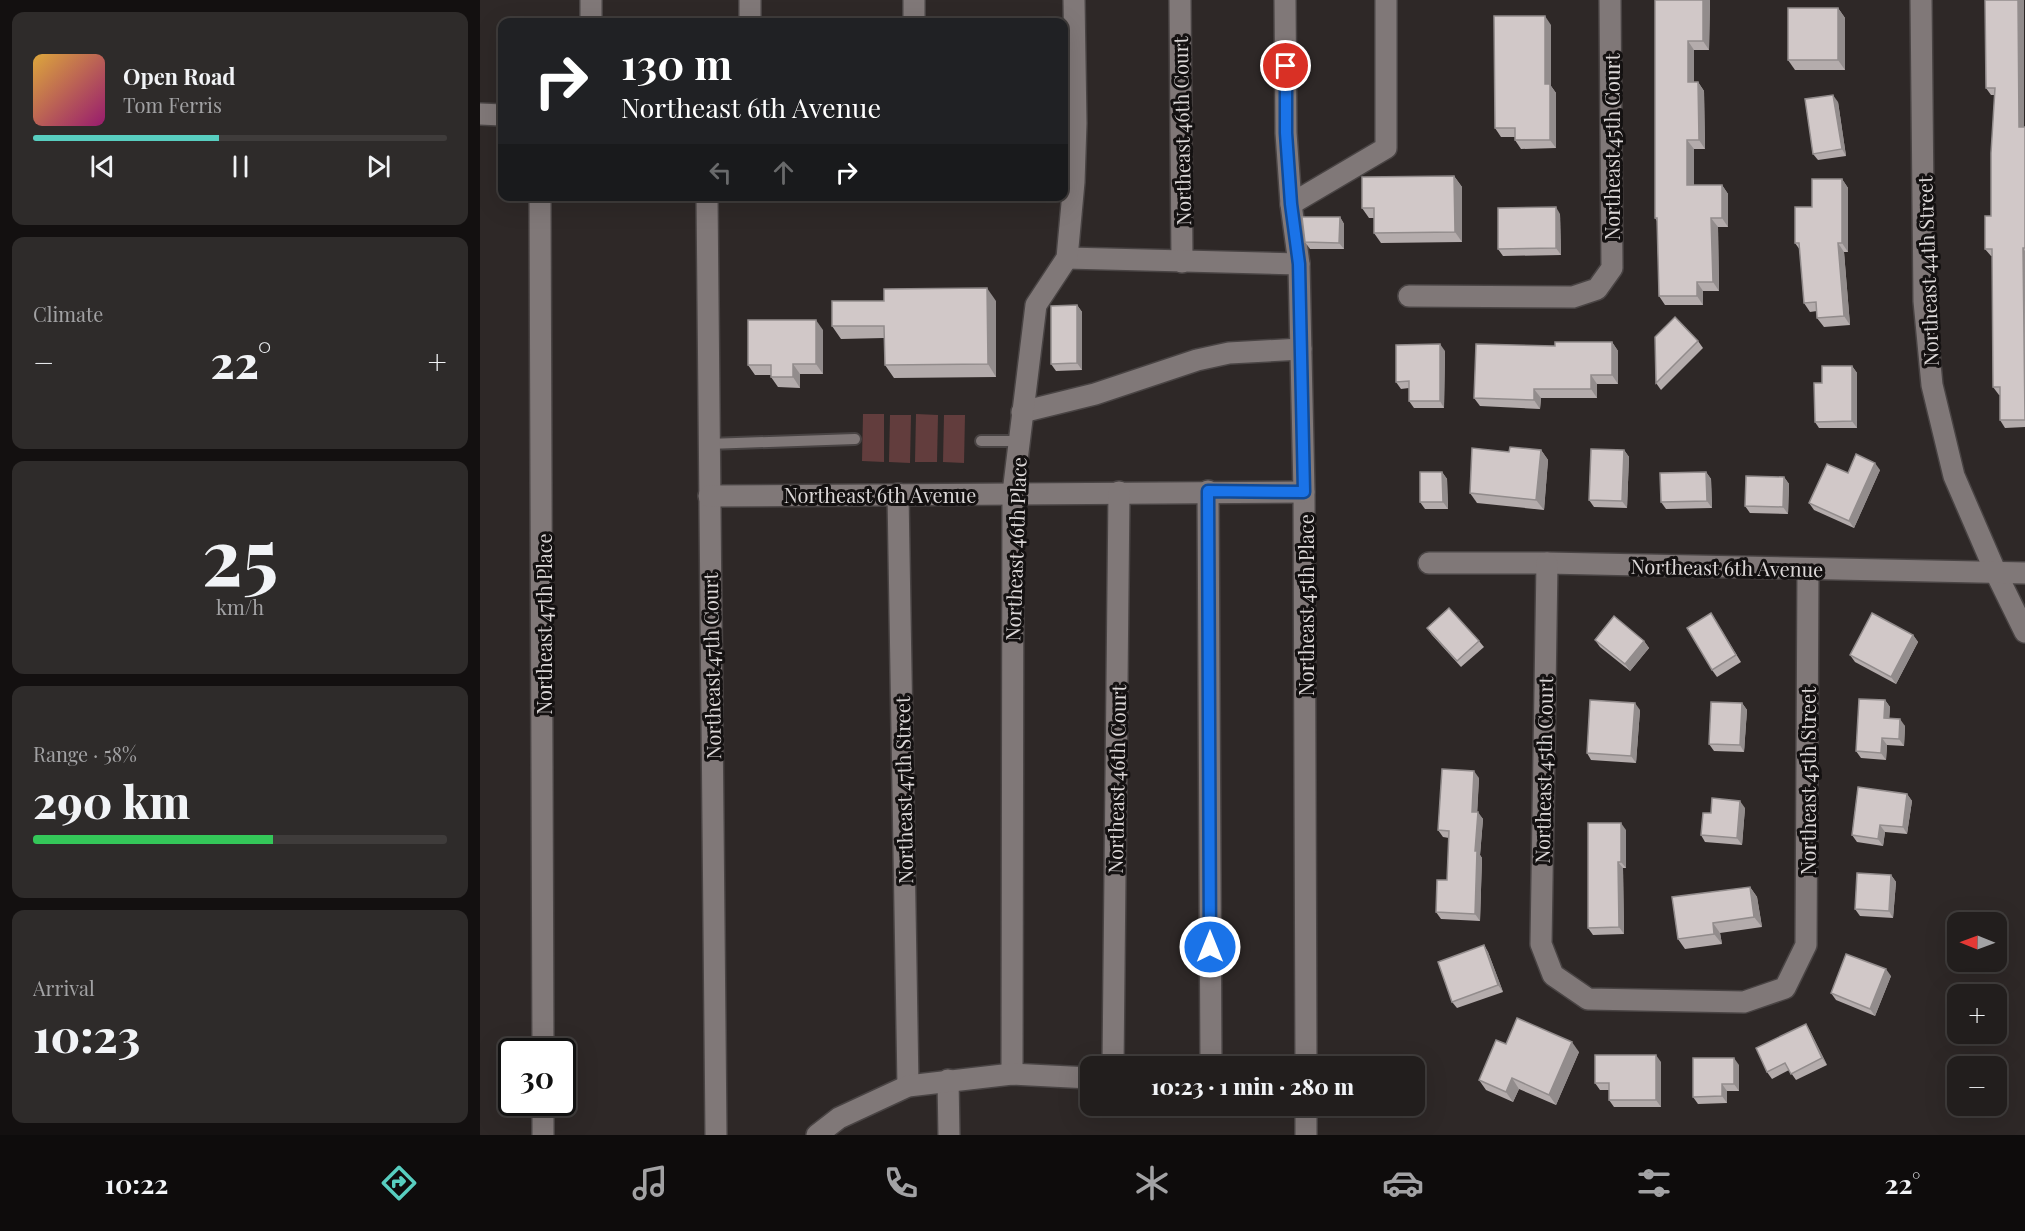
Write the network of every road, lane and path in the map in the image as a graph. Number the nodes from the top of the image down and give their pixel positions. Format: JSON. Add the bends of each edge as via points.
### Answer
{"nodes":[{"id":1,"x":591,"y":0,"type":"edge"},
{"id":2,"x":750,"y":0,"type":"edge"},
{"id":3,"x":914,"y":0,"type":"edge"},
{"id":4,"x":1074,"y":0,"type":"edge"},
{"id":5,"x":1179,"y":0,"type":"edge"},
{"id":6,"x":1285,"y":0,"type":"edge"},
{"id":7,"x":1386,"y":0,"type":"edge"},
{"id":8,"x":1610,"y":0,"type":"edge"},
{"id":9,"x":1920,"y":0,"type":"edge"},
{"id":10,"x":591,"y":18,"type":"edge"},
{"id":11,"x":750,"y":18,"type":"edge"},
{"id":12,"x":914,"y":18,"type":"edge"},
{"id":13,"x":480,"y":114,"type":"edge"},
{"id":14,"x":498,"y":115,"type":"edge"},
{"id":15,"x":1070,"y":123,"type":"edge"},
{"id":16,"x":540,"y":201,"type":"edge"},
{"id":17,"x":706,"y":201,"type":"edge"},
{"id":18,"x":1291,"y":204,"type":"junction"},
{"id":19,"x":1067,"y":258,"type":"junction"},
{"id":20,"x":1182,"y":262,"type":"junction"},
{"id":21,"x":1299,"y":264,"type":"junction"},
{"id":22,"x":1409,"y":296,"type":"dead end"},
{"id":23,"x":1301,"y":349,"type":"junction"},
{"id":24,"x":1022,"y":412,"type":"junction"},
{"id":25,"x":855,"y":439,"type":"dead end"},
{"id":26,"x":981,"y":441,"type":"dead end"},
{"id":27,"x":1019,"y":441,"type":"junction"},
{"id":28,"x":708,"y":444,"type":"junction"},
{"id":29,"x":1208,"y":491,"type":"junction"},
{"id":30,"x":1119,"y":492,"type":"junction"},
{"id":31,"x":1304,"y":492,"type":"junction"},
{"id":32,"x":1013,"y":493,"type":"junction"},
{"id":33,"x":898,"y":494,"type":"junction"},
{"id":34,"x":709,"y":496,"type":"junction"},
{"id":35,"x":1429,"y":563,"type":"dead end"},
{"id":36,"x":1547,"y":563,"type":"junction"},
{"id":37,"x":1808,"y":570,"type":"junction"},
{"id":38,"x":1996,"y":573,"type":"junction"},
{"id":39,"x":2025,"y":573,"type":"edge"},
{"id":40,"x":2025,"y":632,"type":"edge"},
{"id":41,"x":1785,"y":988,"type":"joint"},
{"id":42,"x":543,"y":1038,"type":"edge"},
{"id":43,"x":1113,"y":1056,"type":"edge"},
{"id":44,"x":1211,"y":1056,"type":"edge"},
{"id":45,"x":1306,"y":1056,"type":"edge"},
{"id":46,"x":1012,"y":1074,"type":"junction"},
{"id":47,"x":1080,"y":1077,"type":"edge"},
{"id":48,"x":948,"y":1080,"type":"junction"},
{"id":49,"x":908,"y":1086,"type":"junction"},
{"id":50,"x":543,"y":1116,"type":"edge"},
{"id":51,"x":1306,"y":1116,"type":"edge"},
{"id":52,"x":543,"y":1135,"type":"edge"},
{"id":53,"x":716,"y":1135,"type":"edge"},
{"id":54,"x":817,"y":1135,"type":"edge"},
{"id":55,"x":949,"y":1135,"type":"edge"},
{"id":56,"x":1306,"y":1135,"type":"edge"}],
"edges":[{"from":1,"to":10,"type":"street"},
{"from":2,"to":11,"type":"street"},
{"from":3,"to":12,"type":"street"},
{"from":4,"to":15,"type":"street","name":"Northeast 46th Place"},
{"from":5,"to":20,"type":"street","name":"Northeast 46th Court"},
{"from":6,"to":18,"type":"street","name":"Northeast 45th Place"},
{"from":7,"to":18,"type":"street","via":[[1386,148]]},
{"from":8,"to":22,"type":"street","name":"Northeast 45th Court","via":[[1612,268],[1597,289],[1573,297]]},
{"from":9,"to":38,"type":"street","name":"Northeast 44th Street","via":[[1924,301],[1932,385],[1954,476]]},
{"from":13,"to":14,"type":"street"},
{"from":15,"to":19,"type":"street","name":"Northeast 46th Place","via":[[1074,182]]},
{"from":16,"to":42,"type":"street","name":"Northeast 47th Place"},
{"from":17,"to":28,"type":"street","name":"Northeast 47th Court"},
{"from":18,"to":21,"type":"street","name":"Northeast 45th Place"},
{"from":19,"to":20,"type":"street"},
{"from":19,"to":24,"type":"street","name":"Northeast 46th Place","via":[[1035,304]]},
{"from":20,"to":21,"type":"street"},
{"from":21,"to":23,"type":"street","name":"Northeast 45th Place"},
{"from":23,"to":24,"type":"street","via":[[1229,353],[1197,360],[1095,394]]},
{"from":23,"to":31,"type":"street","name":"Northeast 45th Place"},
{"from":24,"to":27,"type":"street","name":"Northeast 46th Place"},
{"from":25,"to":28,"type":"lane"},
{"from":26,"to":27,"type":"lane"},
{"from":27,"to":32,"type":"street","name":"Northeast 46th Place"},
{"from":28,"to":34,"type":"street","name":"Northeast 47th Court"},
{"from":29,"to":30,"type":"street","name":"Northeast 6th Avenue"},
{"from":29,"to":31,"type":"street","name":"Northeast 6th Avenue"},
{"from":29,"to":44,"type":"street"},
{"from":30,"to":32,"type":"street","name":"Northeast 6th Avenue"},
{"from":30,"to":43,"type":"street","name":"Northeast 46th Court"},
{"from":31,"to":45,"type":"street","name":"Northeast 45th Place"},
{"from":32,"to":33,"type":"street","name":"Northeast 6th Avenue"},
{"from":32,"to":46,"type":"street","name":"Northeast 46th Place"},
{"from":33,"to":34,"type":"street","name":"Northeast 6th Avenue"},
{"from":33,"to":49,"type":"street","name":"Northeast 47th Street"},
{"from":34,"to":53,"type":"street","name":"Northeast 47th Court"},
{"from":35,"to":36,"type":"street","name":"Northeast 6th Avenue"},
{"from":36,"to":37,"type":"street","name":"Northeast 6th Avenue"},
{"from":36,"to":41,"type":"street","name":"Northeast 45th Court","via":[[1541,944],[1553,975],[1588,999],[1744,1002]]},
{"from":37,"to":38,"type":"street","name":"Northeast 6th Avenue"},
{"from":37,"to":41,"type":"street","name":"Northeast 45th Street","via":[[1806,945]]},
{"from":38,"to":39,"type":"street","name":"Northeast 6th Avenue"},
{"from":38,"to":40,"type":"street","name":"Northeast 44th Street"},
{"from":46,"to":47,"type":"street"},
{"from":46,"to":48,"type":"street"},
{"from":48,"to":49,"type":"street"},
{"from":48,"to":55,"type":"street"},
{"from":49,"to":54,"type":"street","via":[[838,1118]]},
{"from":50,"to":52,"type":"street"},
{"from":51,"to":56,"type":"street"}]}
